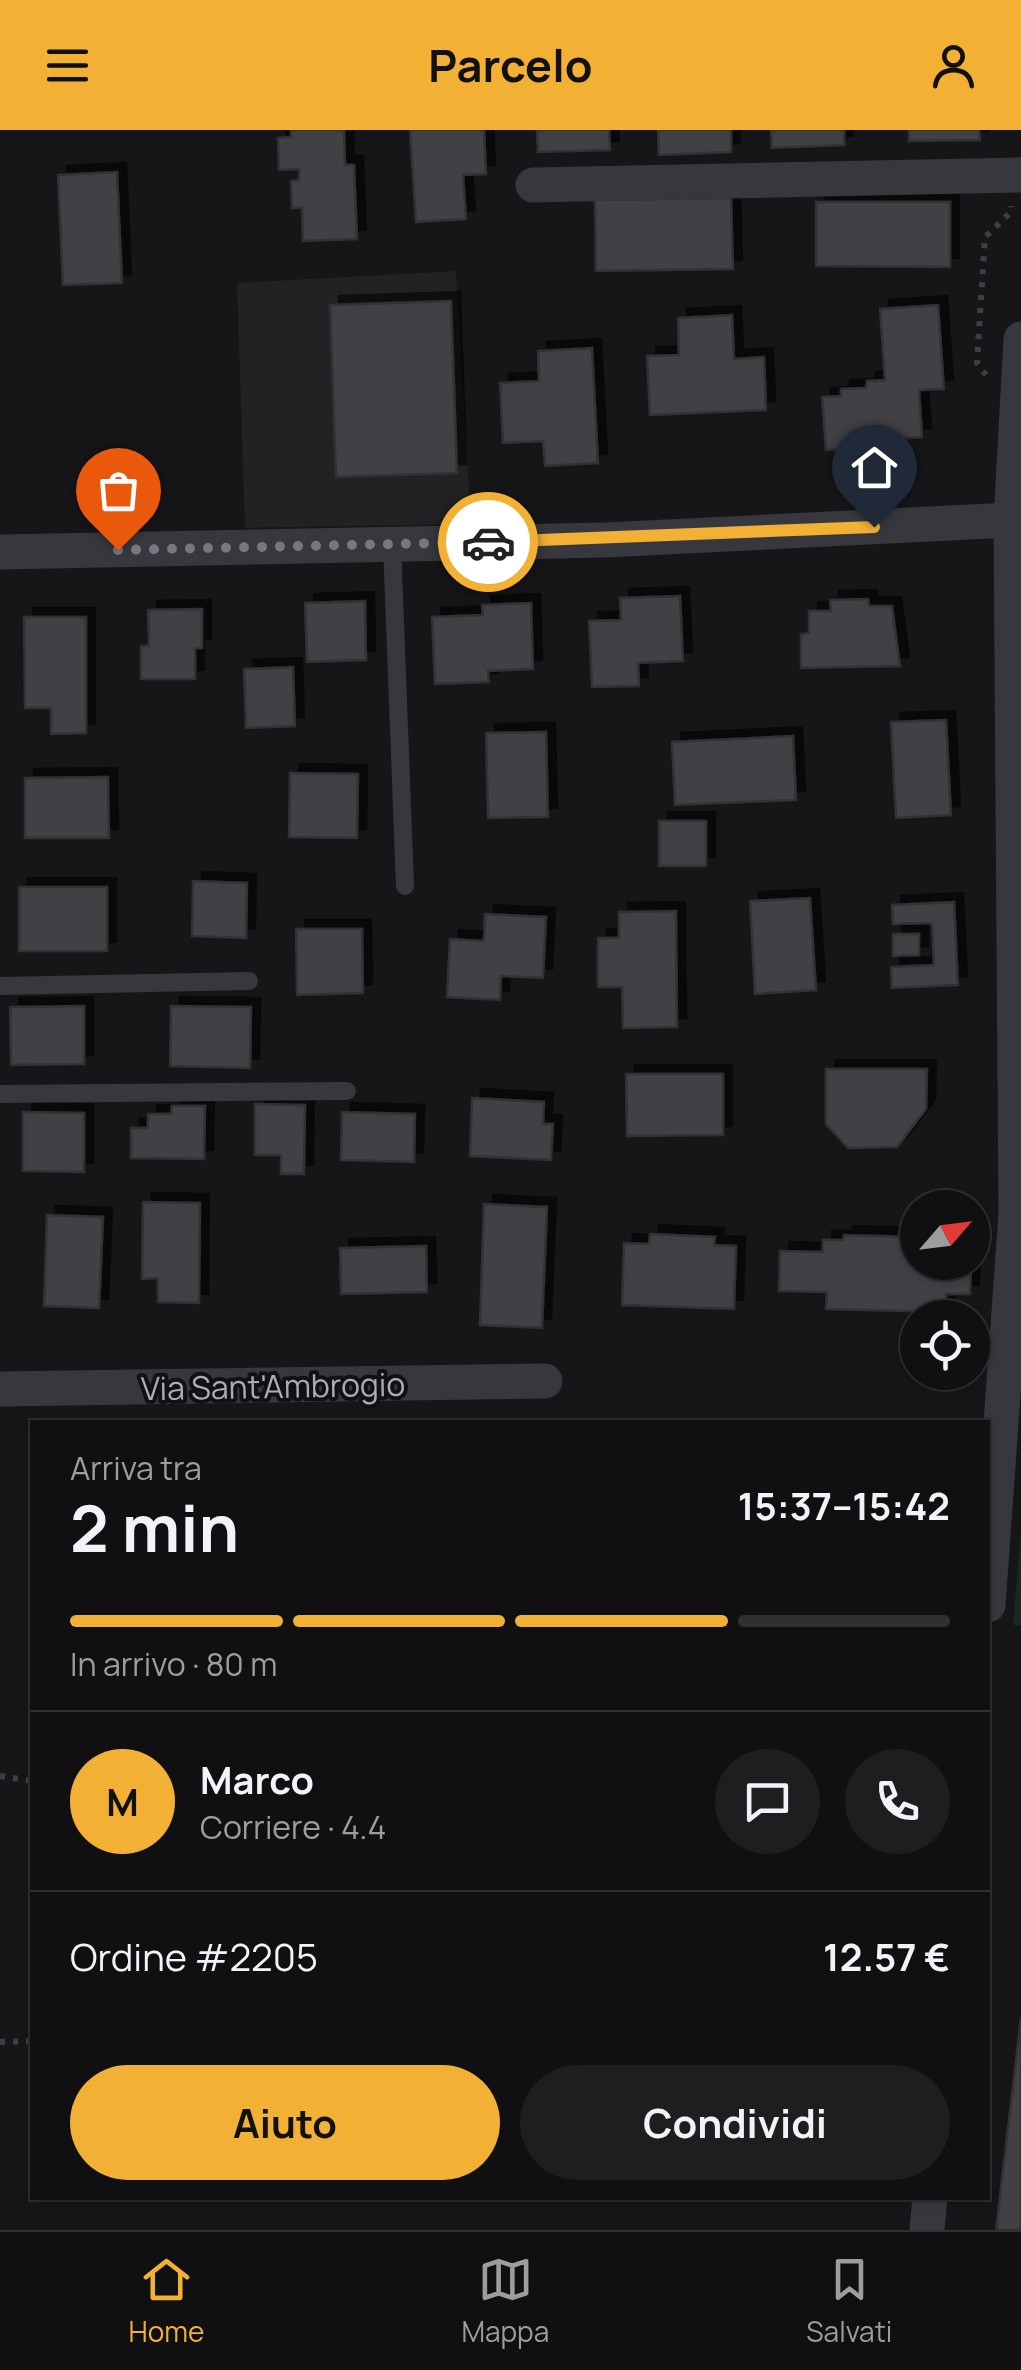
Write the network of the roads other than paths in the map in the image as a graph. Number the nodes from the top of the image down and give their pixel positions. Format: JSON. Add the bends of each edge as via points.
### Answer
{"nodes":[{"id":1,"x":1021,"y":175,"type":"edge"},
{"id":2,"x":534,"y":185,"type":"dead end"},
{"id":3,"x":1021,"y":340,"type":"edge"},
{"id":4,"x":1020,"y":375,"type":"edge"},
{"id":5,"x":1016,"y":522,"type":"edge"},
{"id":6,"x":392,"y":544,"type":"junction"},
{"id":7,"x":0,"y":552,"type":"edge"},
{"id":8,"x":406,"y":886,"type":"dead end"},
{"id":9,"x":249,"y":980,"type":"dead end"},
{"id":10,"x":0,"y":986,"type":"edge"},
{"id":11,"x":347,"y":1091,"type":"dead end"},
{"id":12,"x":0,"y":1094,"type":"edge"},
{"id":13,"x":545,"y":1381,"type":"dead end"},
{"id":14,"x":0,"y":1388,"type":"edge"},
{"id":15,"x":990,"y":1577,"type":"edge"},
{"id":16,"x":930,"y":2200,"type":"edge"},
{"id":17,"x":927,"y":2230,"type":"edge"}],
"edges":[{"from":1,"to":2,"type":"street"},
{"from":3,"to":4,"type":"street"},
{"from":4,"to":5,"type":"street"},
{"from":5,"to":6,"type":"street"},
{"from":5,"to":15,"type":"street","via":[[1016,1214]]},
{"from":6,"to":7,"type":"street"},
{"from":6,"to":8,"type":"lane"},
{"from":9,"to":10,"type":"lane"},
{"from":11,"to":12,"type":"lane"},
{"from":13,"to":14,"type":"street","name":"Via Sant'Ambrogio"},
{"from":16,"to":17,"type":"street"}]}
